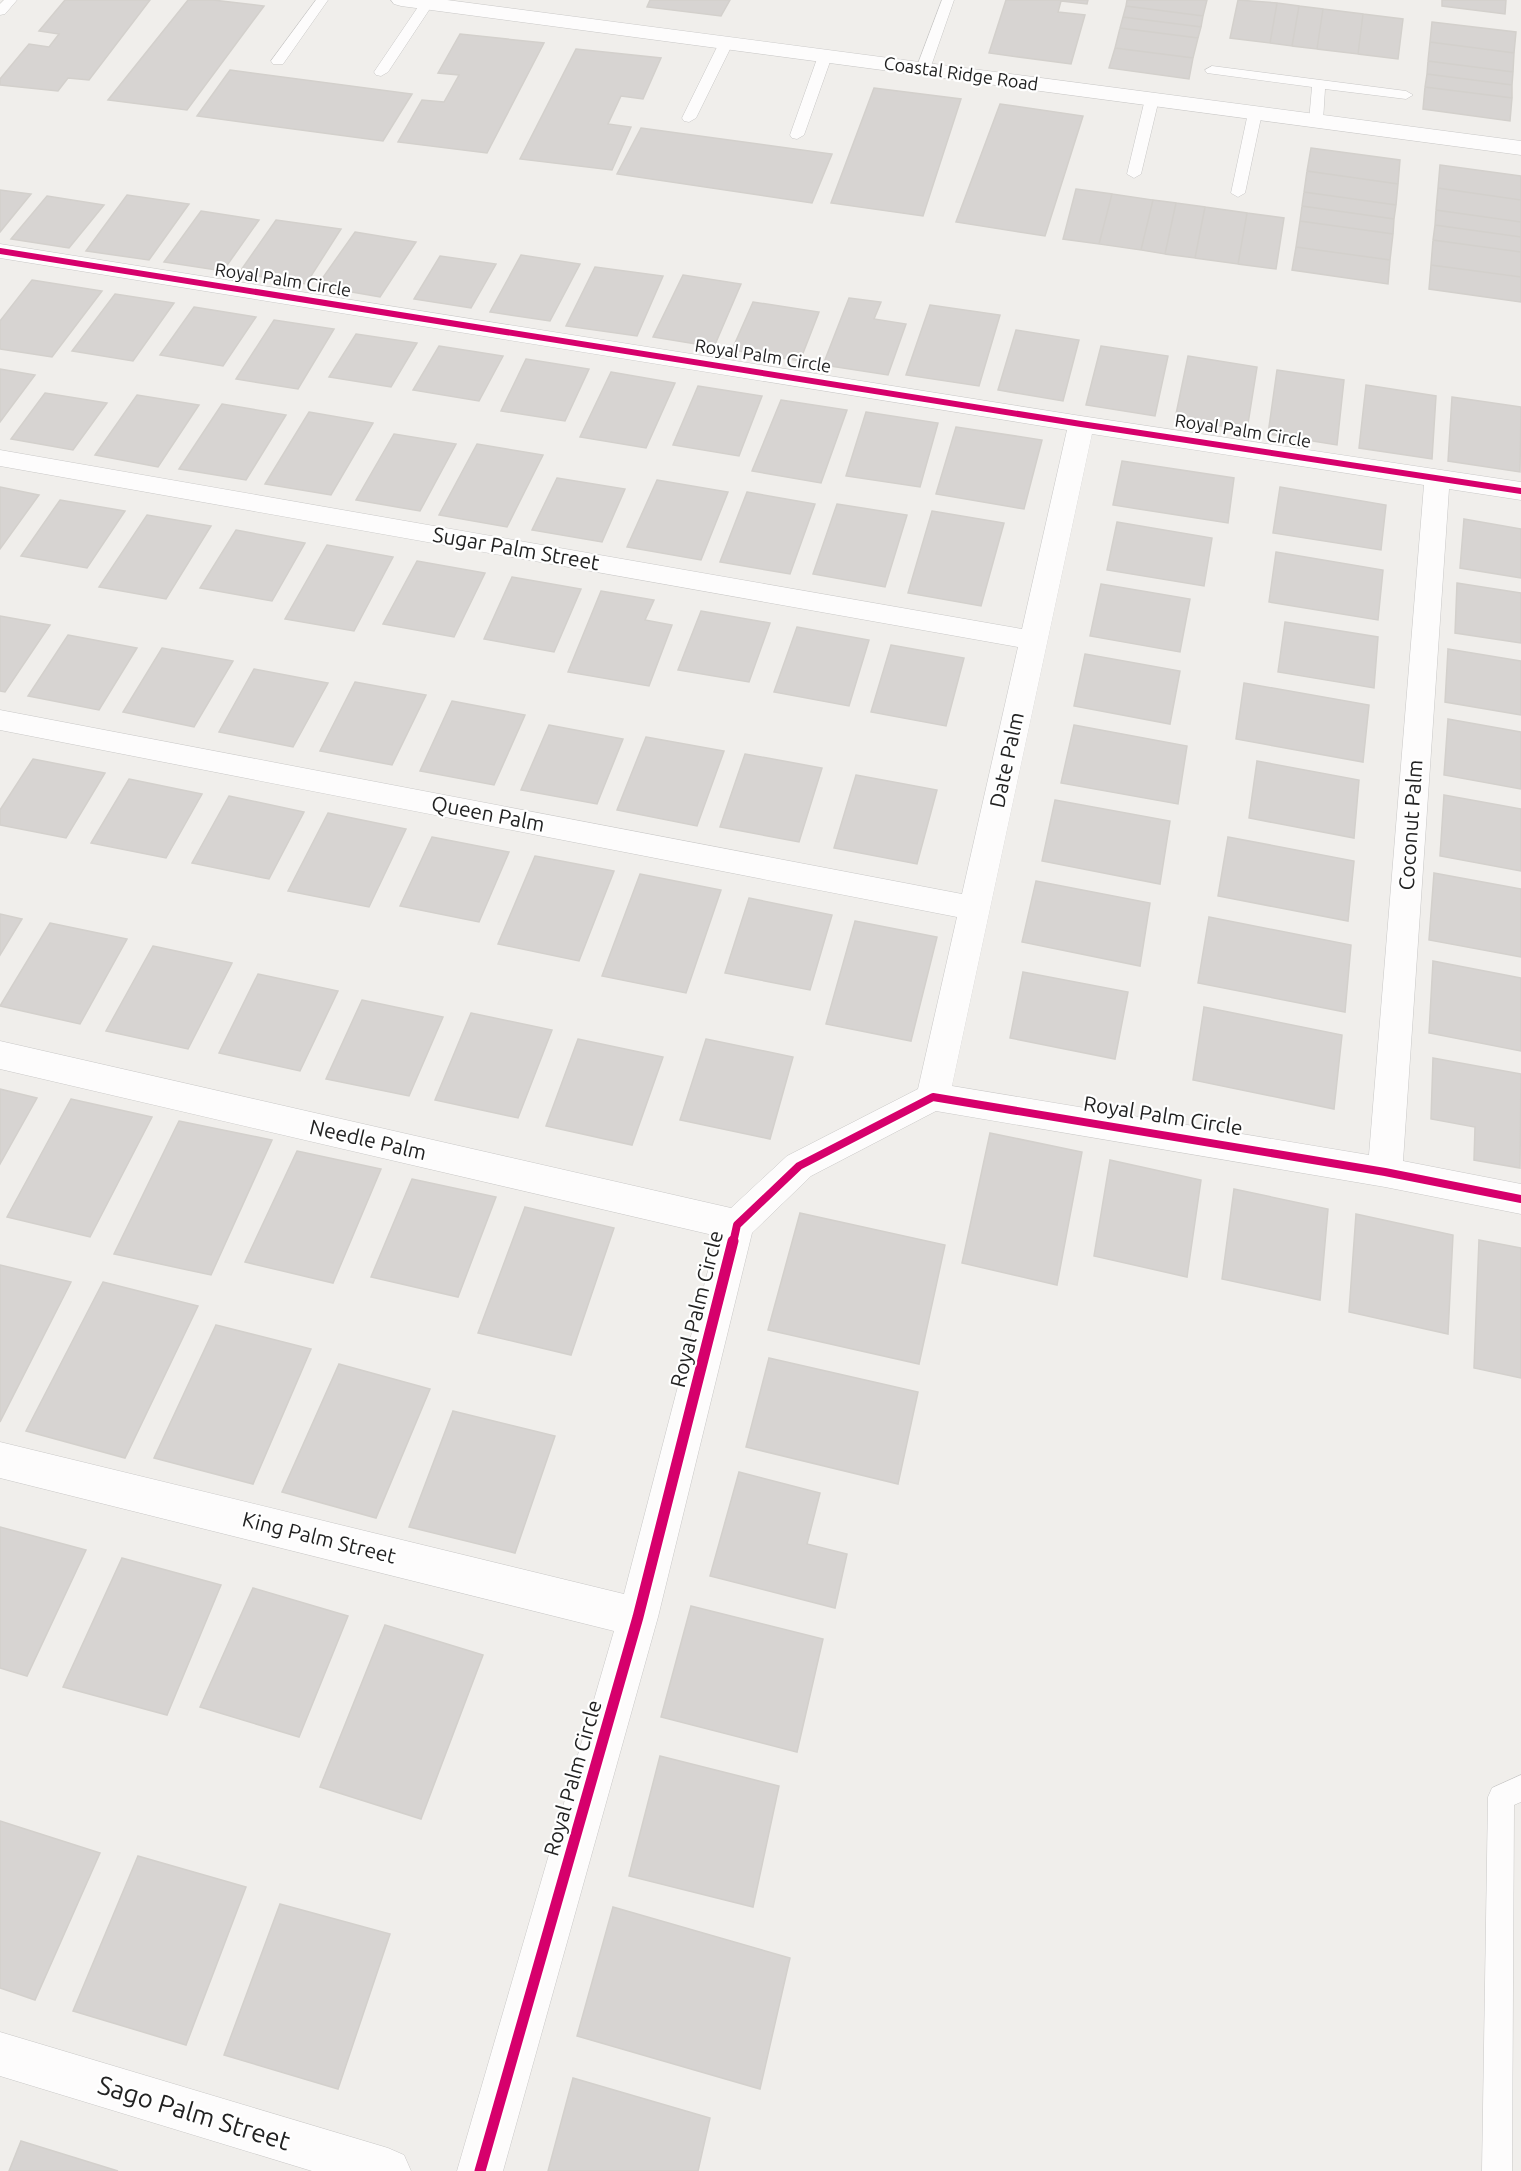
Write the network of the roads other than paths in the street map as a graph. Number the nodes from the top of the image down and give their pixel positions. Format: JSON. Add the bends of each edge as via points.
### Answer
{"nodes":[{"id":1,"x":11,"y":0,"type":"edge"},
{"id":2,"x":322,"y":0,"type":"edge"},
{"id":3,"x":401,"y":0,"type":"edge"},
{"id":4,"x":948,"y":0,"type":"edge"},
{"id":5,"x":428,"y":4,"type":"junction"},
{"id":6,"x":0,"y":11,"type":"edge"},
{"id":7,"x":726,"y":43,"type":"junction"},
{"id":8,"x":825,"y":56,"type":"junction"},
{"id":9,"x":278,"y":61,"type":"dead end"},
{"id":10,"x":923,"y":69,"type":"junction"},
{"id":11,"x":1212,"y":70,"type":"dead end"},
{"id":12,"x":381,"y":72,"type":"dead end"},
{"id":13,"x":1319,"y":84,"type":"junction"},
{"id":14,"x":1406,"y":95,"type":"dead end"},
{"id":15,"x":1152,"y":99,"type":"junction"},
{"id":16,"x":1255,"y":113,"type":"junction"},
{"id":17,"x":689,"y":118,"type":"dead end"},
{"id":18,"x":1316,"y":121,"type":"junction"},
{"id":19,"x":797,"y":135,"type":"dead end"},
{"id":20,"x":1521,"y":148,"type":"edge"},
{"id":21,"x":1134,"y":174,"type":"dead end"},
{"id":22,"x":1238,"y":193,"type":"dead end"},
{"id":23,"x":7,"y":257,"type":"edge"},
{"id":24,"x":1081,"y":424,"type":"junction"},
{"id":25,"x":0,"y":458,"type":"edge"},
{"id":26,"x":1437,"y":478,"type":"junction"},
{"id":27,"x":1521,"y":490,"type":"edge"},
{"id":28,"x":1032,"y":640,"type":"junction"},
{"id":29,"x":0,"y":720,"type":"edge"},
{"id":30,"x":976,"y":909,"type":"junction"},
{"id":31,"x":0,"y":1055,"type":"edge"},
{"id":32,"x":933,"y":1096,"type":"junction"},
{"id":33,"x":1385,"y":1172,"type":"junction"},
{"id":34,"x":1521,"y":1199,"type":"edge"},
{"id":35,"x":736,"y":1225,"type":"junction"},
{"id":36,"x":0,"y":1460,"type":"edge"},
{"id":37,"x":638,"y":1617,"type":"junction"},
{"id":38,"x":1521,"y":1788,"type":"edge"},
{"id":39,"x":0,"y":2054,"type":"edge"},
{"id":40,"x":388,"y":2171,"type":"edge"},
{"id":41,"x":480,"y":2171,"type":"edge"},
{"id":42,"x":1497,"y":2171,"type":"edge"}],
"edges":[{"from":1,"to":6,"type":"lane"},
{"from":2,"to":9,"type":"lane"},
{"from":3,"to":5,"type":"street","name":"Coastal Ridge Road"},
{"from":4,"to":10,"type":"lane"},
{"from":5,"to":7,"type":"street","name":"Coastal Ridge Road"},
{"from":5,"to":12,"type":"lane"},
{"from":7,"to":8,"type":"street","name":"Coastal Ridge Road"},
{"from":7,"to":17,"type":"lane"},
{"from":8,"to":10,"type":"street","name":"Coastal Ridge Road"},
{"from":8,"to":19,"type":"lane"},
{"from":10,"to":15,"type":"street","name":"Coastal Ridge Road"},
{"from":11,"to":13,"type":"lane"},
{"from":13,"to":14,"type":"lane"},
{"from":13,"to":18,"type":"lane"},
{"from":15,"to":16,"type":"street","name":"Coastal Ridge Road"},
{"from":15,"to":21,"type":"lane"},
{"from":16,"to":18,"type":"street","name":"Coastal Ridge Road"},
{"from":16,"to":22,"type":"lane"},
{"from":18,"to":20,"type":"street","name":"Coastal Ridge Road"},
{"from":23,"to":24,"type":"street","name":"Royal Palm Circle"},
{"from":24,"to":26,"type":"street","name":"Royal Palm Circle"},
{"from":24,"to":28,"type":"street","name":"Date Palm"},
{"from":25,"to":28,"type":"street","name":"Sugar Palm Street"},
{"from":26,"to":27,"type":"street","name":"Royal Palm Circle"},
{"from":26,"to":33,"type":"street","name":"Coconut Palm"},
{"from":28,"to":30,"type":"street","name":"Date Palm"},
{"from":29,"to":30,"type":"street","name":"Queen Palm"},
{"from":30,"to":32,"type":"street","name":"Date Palm"},
{"from":31,"to":35,"type":"street","name":"Needle Palm"},
{"from":32,"to":33,"type":"street","name":"Royal Palm Circle"},
{"from":32,"to":35,"type":"street","name":"Royal Palm Circle","via":[[799,1166]]},
{"from":33,"to":34,"type":"street","name":"Royal Palm Circle"},
{"from":35,"to":37,"type":"street","name":"Royal Palm Circle"},
{"from":36,"to":37,"type":"street","name":"King Palm Street"},
{"from":37,"to":41,"type":"street","name":"Royal Palm Circle"},
{"from":38,"to":42,"type":"lane","via":[[1501,1797]]},
{"from":39,"to":40,"type":"street","name":"Sago Palm Street"}]}
